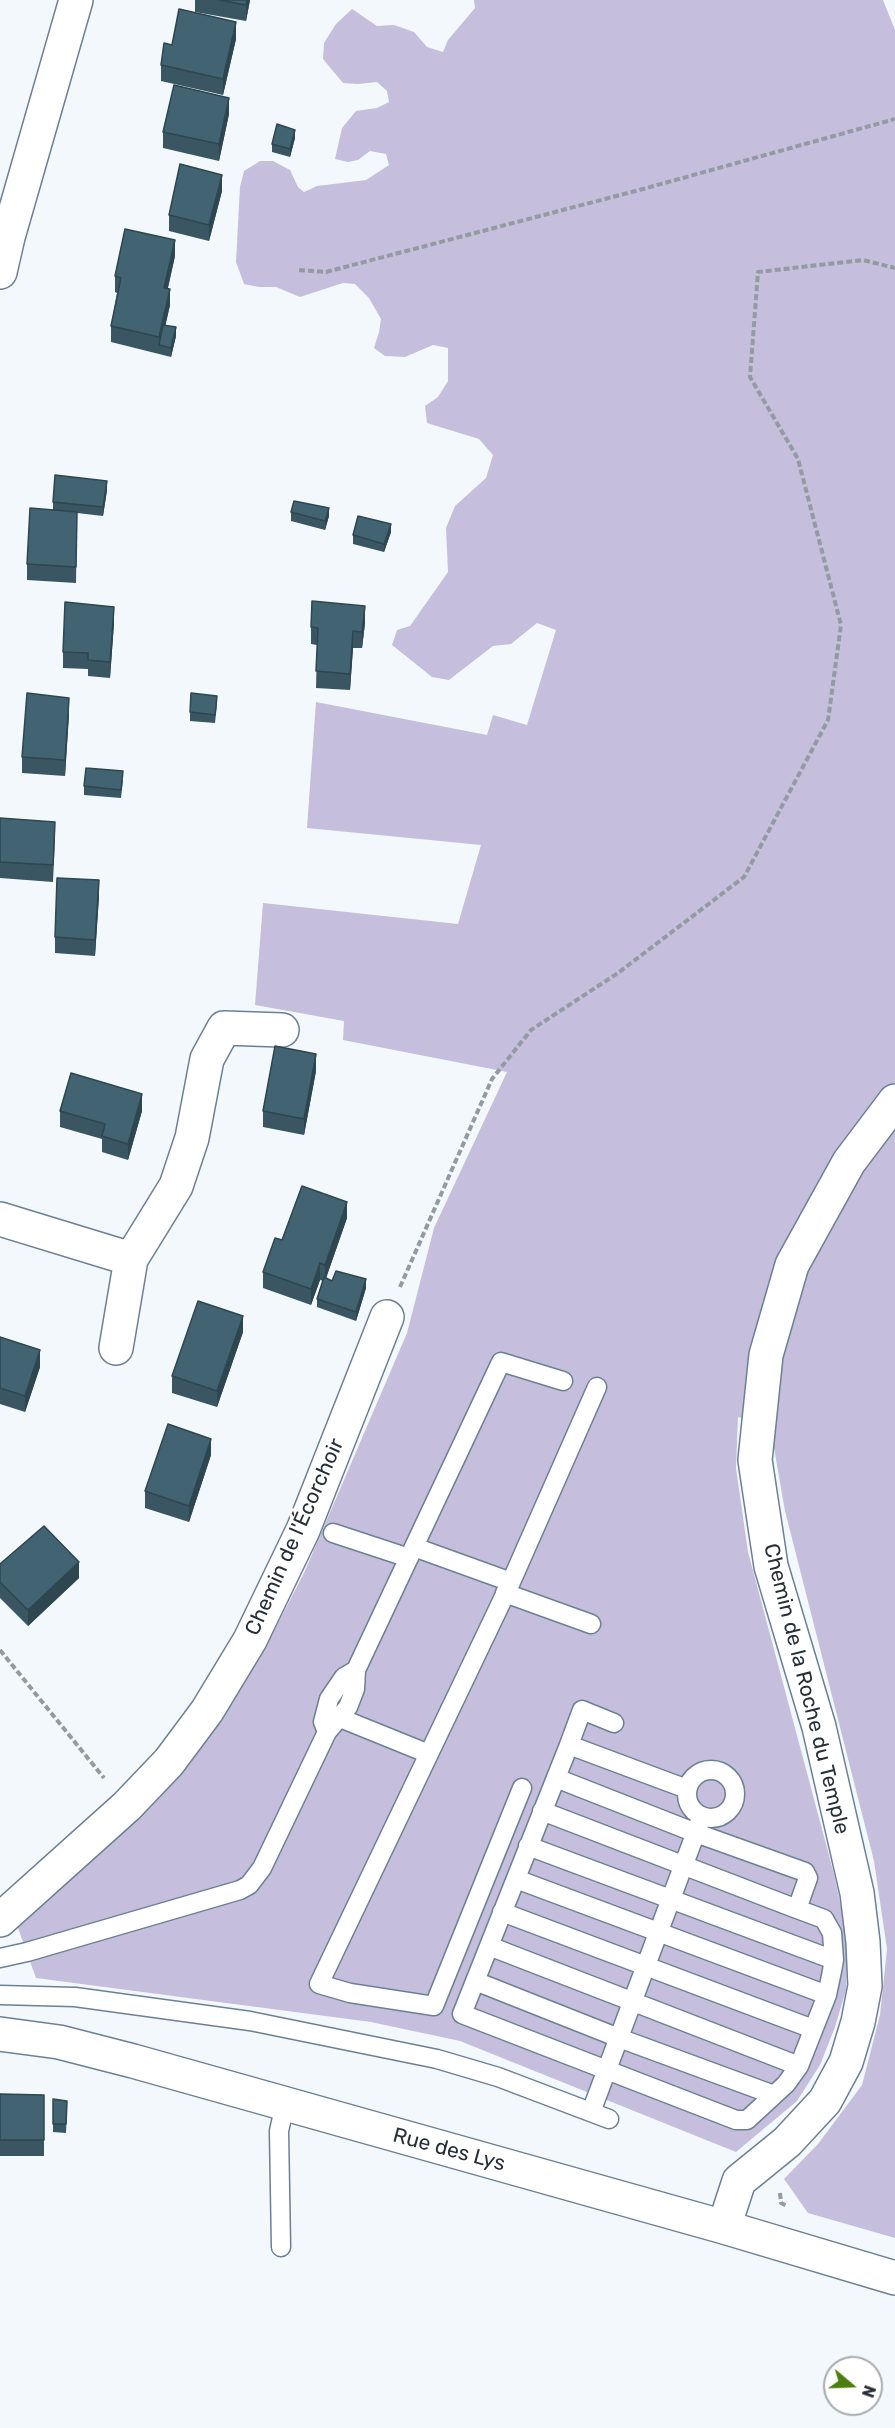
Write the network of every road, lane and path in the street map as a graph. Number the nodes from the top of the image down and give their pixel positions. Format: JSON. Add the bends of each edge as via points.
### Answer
{"nodes":[{"id":1,"x":76,"y":0,"type":"edge"},
{"id":2,"x":895,"y":119,"type":"edge"},
{"id":3,"x":895,"y":268,"type":"edge"},
{"id":4,"x":299,"y":270,"type":"dead end"},
{"id":5,"x":0,"y":272,"type":"edge"},
{"id":6,"x":282,"y":1030,"type":"dead end"},
{"id":7,"x":895,"y":1101,"type":"edge"},
{"id":8,"x":0,"y":1219,"type":"edge"},
{"id":9,"x":131,"y":1258,"type":"junction"},
{"id":10,"x":387,"y":1317,"type":"joint"},
{"id":11,"x":116,"y":1348,"type":"dead end"},
{"id":12,"x":563,"y":1381,"type":"dead end"},
{"id":13,"x":597,"y":1387,"type":"dead end"},
{"id":14,"x":333,"y":1533,"type":"dead end"},
{"id":15,"x":411,"y":1552,"type":"junction"},
{"id":16,"x":508,"y":1588,"type":"junction"},
{"id":17,"x":591,"y":1624,"type":"dead end"},
{"id":18,"x":0,"y":1650,"type":"edge"},
{"id":19,"x":356,"y":1670,"type":"junction"},
{"id":20,"x":340,"y":1718,"type":"junction"},
{"id":21,"x":614,"y":1723,"type":"dead end"},
{"id":22,"x":327,"y":1732,"type":"junction"},
{"id":23,"x":569,"y":1745,"type":"junction"},
{"id":24,"x":429,"y":1754,"type":"junction"},
{"id":25,"x":556,"y":1778,"type":"junction"},
{"id":26,"x":522,"y":1788,"type":"dead end"},
{"id":27,"x":687,"y":1789,"type":"junction"},
{"id":28,"x":128,"y":1806,"type":"junction"},
{"id":29,"x":543,"y":1811,"type":"junction"},
{"id":30,"x":699,"y":1825,"type":"junction"},
{"id":31,"x":528,"y":1846,"type":"junction"},
{"id":32,"x":683,"y":1866,"type":"junction"},
{"id":33,"x":516,"y":1879,"type":"junction"},
{"id":34,"x":671,"y":1900,"type":"junction"},
{"id":35,"x":797,"y":1909,"type":"junction"},
{"id":36,"x":502,"y":1912,"type":"junction"},
{"id":37,"x":0,"y":1920,"type":"edge"},
{"id":38,"x":658,"y":1933,"type":"junction"},
{"id":39,"x":489,"y":1947,"type":"junction"},
{"id":40,"x":0,"y":1958,"type":"edge"},
{"id":41,"x":834,"y":1960,"type":"junction"},
{"id":42,"x":646,"y":1968,"type":"junction"},
{"id":43,"x":475,"y":1981,"type":"junction"},
{"id":44,"x":0,"y":1995,"type":"edge"},
{"id":45,"x":826,"y":1995,"type":"junction"},
{"id":46,"x":632,"y":2003,"type":"junction"},
{"id":47,"x":813,"y":2030,"type":"junction"},
{"id":48,"x":0,"y":2034,"type":"edge"},
{"id":49,"x":619,"y":2038,"type":"junction"},
{"id":50,"x":799,"y":2066,"type":"junction"},
{"id":51,"x":607,"y":2072,"type":"junction"},
{"id":52,"x":774,"y":2096,"type":"junction"},
{"id":53,"x":285,"y":2104,"type":"junction"},
{"id":54,"x":591,"y":2112,"type":"junction"},
{"id":55,"x":609,"y":2119,"type":"dead end"},
{"id":56,"x":724,"y":2227,"type":"junction"},
{"id":57,"x":281,"y":2247,"type":"dead end"},
{"id":58,"x":895,"y":2278,"type":"edge"}],
"edges":[{"from":1,"to":5,"type":"street"},
{"from":2,"to":4,"type":"path","via":[[326,272]]},
{"from":3,"to":10,"type":"path","via":[[863,260],[758,272],[750,377],[798,459],[841,625],[828,720],[744,877],[618,973],[531,1030],[492,1079]]},
{"from":6,"to":9,"type":"street","via":[[224,1028],[207,1059],[192,1138],[176,1186]]},
{"from":7,"to":56,"type":"street","name":"Chemin de la Roche du Temple","via":[[849,1162],[792,1265],[766,1355],[755,1460],[771,1566],[819,1727],[857,1893],[865,1986],[846,2062],[825,2101],[787,2142],[739,2181]]},
{"from":8,"to":9,"type":"street"},
{"from":9,"to":11,"type":"street"},
{"from":10,"to":28,"type":"street","name":"Chemin de l'Écorchoir","via":[[303,1530],[250,1640],[207,1710]]},
{"from":12,"to":15,"type":"lane","via":[[501,1362]]},
{"from":13,"to":16,"type":"lane"},
{"from":14,"to":15,"type":"lane"},
{"from":15,"to":16,"type":"lane"},
{"from":15,"to":19,"type":"lane"},
{"from":16,"to":17,"type":"lane"},
{"from":16,"to":24,"type":"lane"},
{"from":18,"to":28,"type":"path"},
{"from":19,"to":20,"type":"lane","via":[[355,1689]]},
{"from":19,"to":22,"type":"lane","via":[[344,1677],[329,1699],[323,1722]]},
{"from":20,"to":22,"type":"lane"},
{"from":20,"to":24,"type":"lane"},
{"from":21,"to":23,"type":"lane","via":[[582,1710]]},
{"from":22,"to":40,"type":"lane","via":[[262,1868],[249,1885]]},
{"from":23,"to":25,"type":"lane"},
{"from":23,"to":27,"type":"lane"},
{"from":24,"to":26,"type":"lane","via":[[319,1984],[350,1993],[434,2006]]},
{"from":25,"to":29,"type":"lane"},
{"from":25,"to":30,"type":"lane"},
{"from":27,"to":30,"type":"lane","via":[[689,1805]]},
{"from":27,"to":30,"type":"lane","via":[[691,1779],[710,1770],[729,1778],[734,1787],[734,1798],[723,1815]]},
{"from":28,"to":37,"type":"street","name":"Chemin de l'Écorchoir"},
{"from":29,"to":31,"type":"lane"},
{"from":29,"to":32,"type":"lane"},
{"from":30,"to":32,"type":"lane"},
{"from":30,"to":35,"type":"lane","via":[[805,1872],[808,1878]]},
{"from":31,"to":33,"type":"lane"},
{"from":31,"to":34,"type":"lane"},
{"from":32,"to":34,"type":"lane"},
{"from":32,"to":35,"type":"lane"},
{"from":33,"to":36,"type":"lane"},
{"from":33,"to":38,"type":"lane"},
{"from":34,"to":38,"type":"lane"},
{"from":34,"to":41,"type":"lane"},
{"from":35,"to":41,"type":"lane","via":[[824,1919],[832,1933]]},
{"from":36,"to":39,"type":"lane"},
{"from":36,"to":42,"type":"lane"},
{"from":38,"to":42,"type":"lane"},
{"from":38,"to":45,"type":"lane"},
{"from":39,"to":43,"type":"lane"},
{"from":39,"to":46,"type":"lane"},
{"from":41,"to":45,"type":"lane"},
{"from":42,"to":46,"type":"lane"},
{"from":42,"to":47,"type":"lane"},
{"from":43,"to":49,"type":"lane"},
{"from":43,"to":51,"type":"lane","via":[[462,2014]]},
{"from":44,"to":54,"type":"lane","via":[[75,1997],[250,2020],[437,2059]]},
{"from":45,"to":47,"type":"lane"},
{"from":46,"to":49,"type":"lane"},
{"from":46,"to":50,"type":"lane"},
{"from":47,"to":50,"type":"lane"},
{"from":48,"to":53,"type":"street","name":"Rue des Lys","via":[[58,2042]]},
{"from":49,"to":51,"type":"lane"},
{"from":49,"to":52,"type":"lane"},
{"from":50,"to":52,"type":"lane"},
{"from":51,"to":52,"type":"lane","via":[[736,2120],[747,2120]]},
{"from":51,"to":54,"type":"lane"},
{"from":53,"to":56,"type":"street","name":"Rue des Lys"},
{"from":53,"to":57,"type":"lane","via":[[279,2132]]},
{"from":54,"to":55,"type":"lane"},
{"from":56,"to":58,"type":"street","name":"Rue des Lys"}]}
